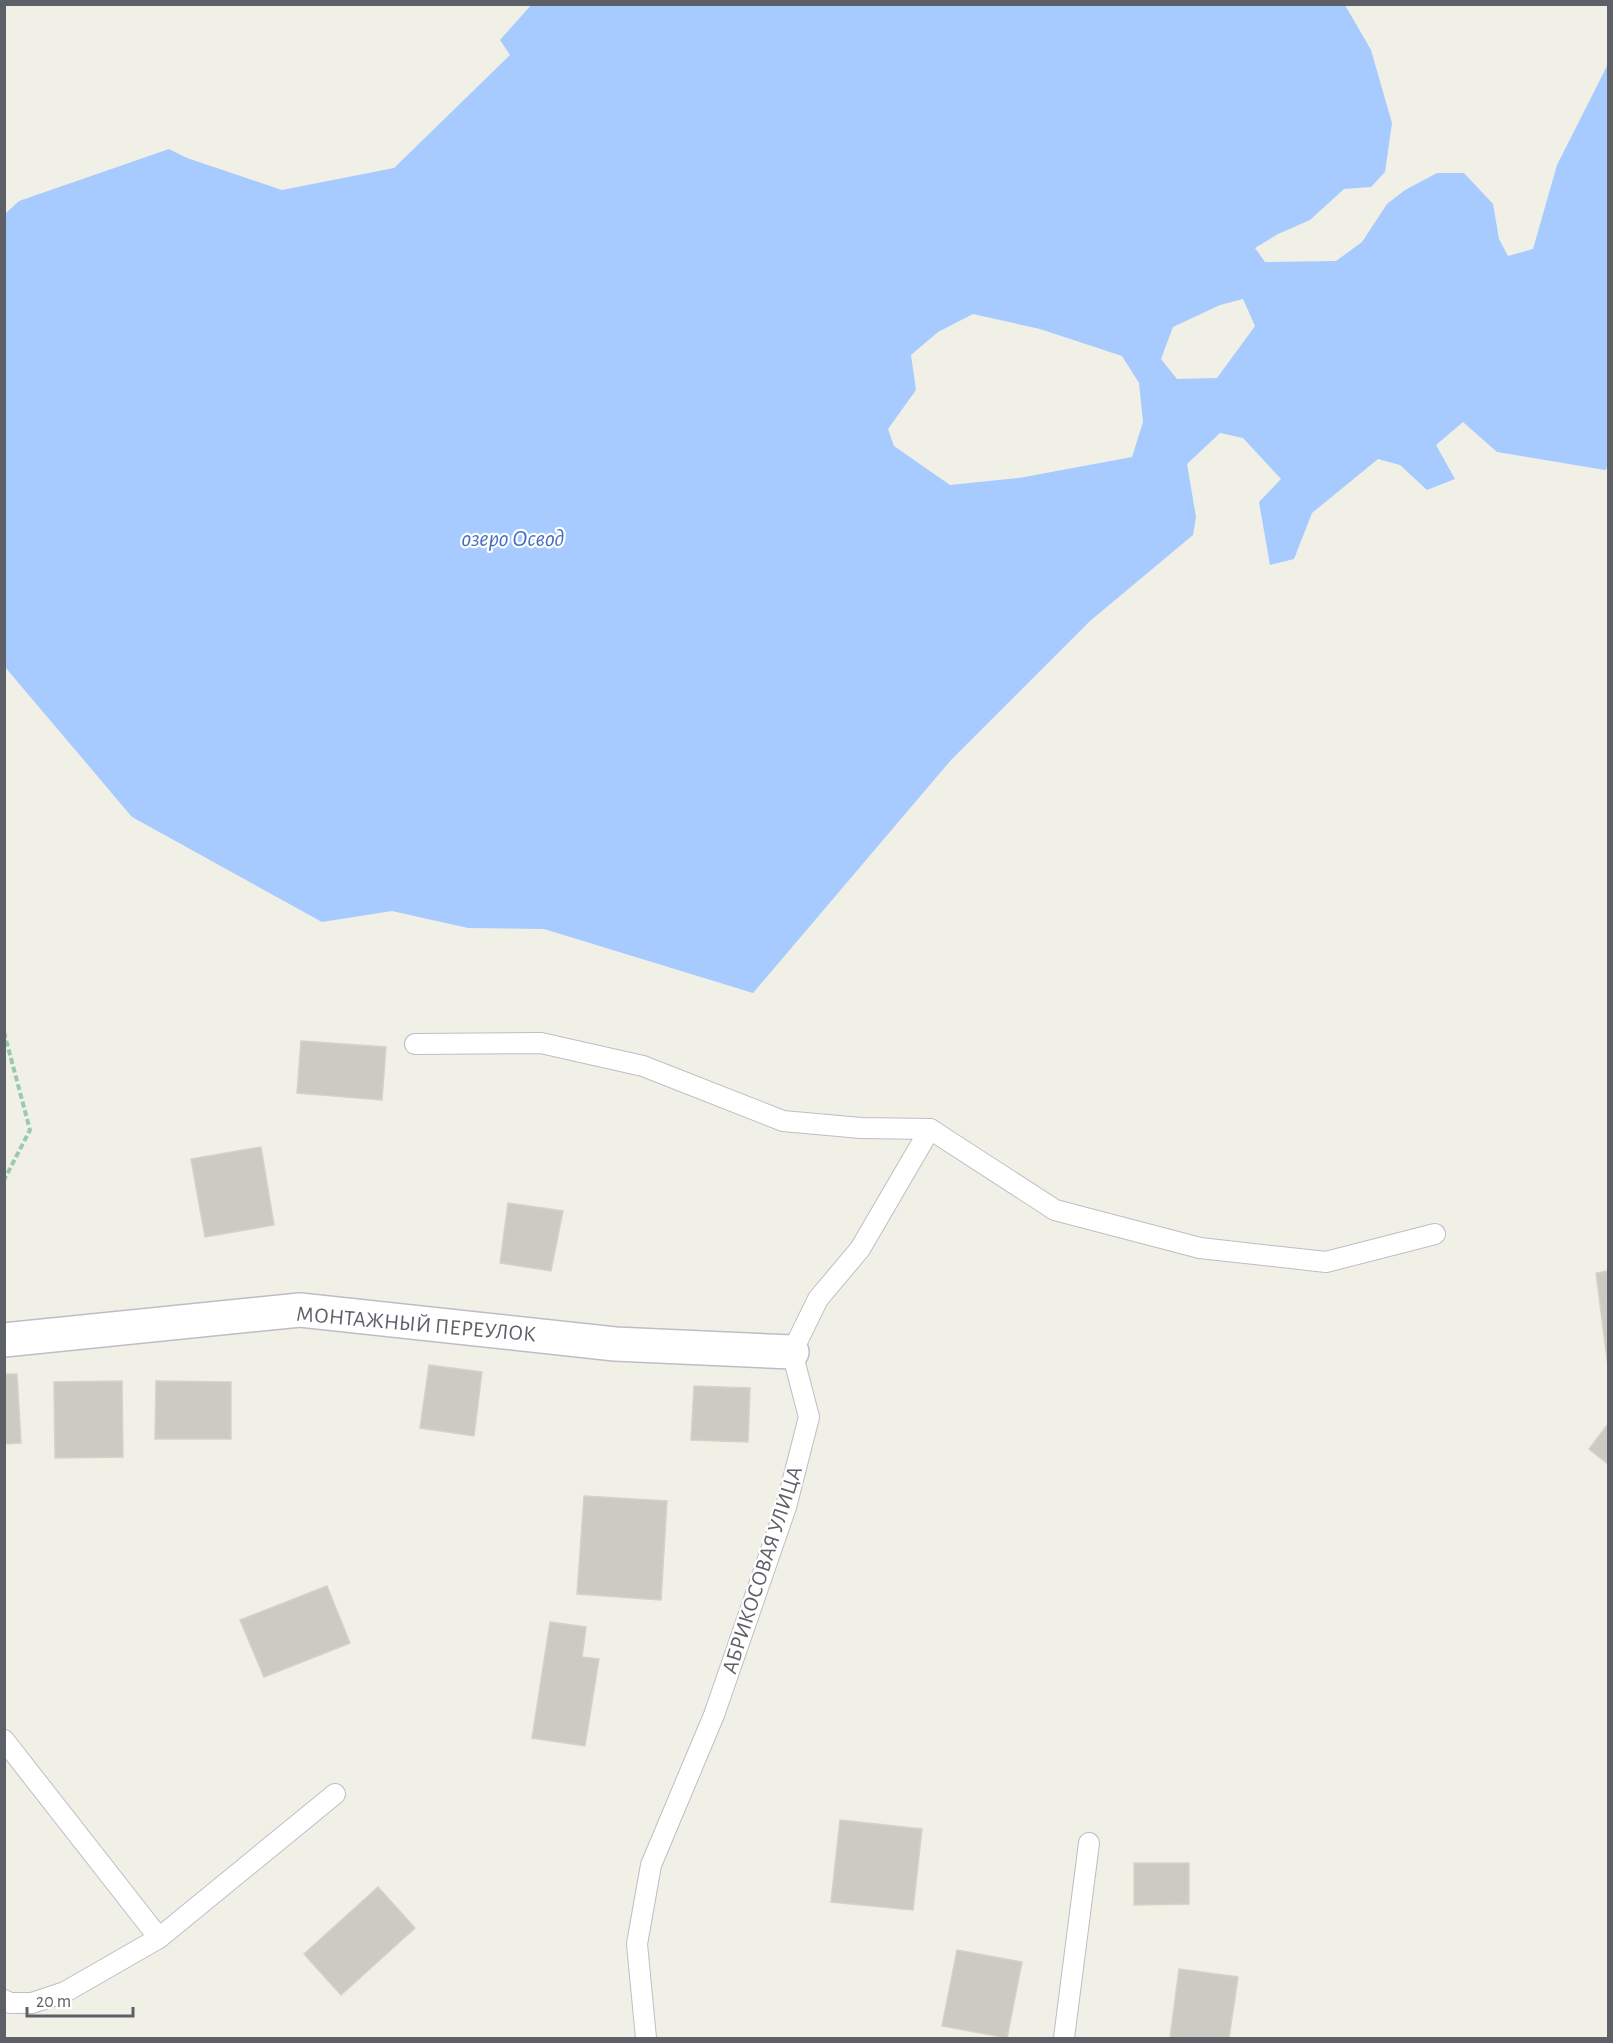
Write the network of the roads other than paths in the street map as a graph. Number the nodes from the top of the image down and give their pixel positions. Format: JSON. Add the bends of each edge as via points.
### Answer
{"nodes":[{"id":1,"x":415,"y":1044,"type":"dead end"},
{"id":2,"x":930,"y":1129,"type":"junction"},
{"id":3,"x":1435,"y":1234,"type":"dead end"},
{"id":4,"x":4,"y":1340,"type":"edge"},
{"id":5,"x":792,"y":1352,"type":"junction"},
{"id":6,"x":4,"y":1740,"type":"edge"},
{"id":7,"x":335,"y":1794,"type":"dead end"},
{"id":8,"x":1089,"y":1843,"type":"dead end"},
{"id":9,"x":159,"y":1938,"type":"junction"},
{"id":10,"x":4,"y":2000,"type":"edge"},
{"id":11,"x":646,"y":2038,"type":"edge"},
{"id":12,"x":1064,"y":2038,"type":"edge"}],
"edges":[{"from":1,"to":2,"type":"lane","via":[[541,1043],[643,1066],[783,1121]]},
{"from":2,"to":3,"type":"lane","via":[[1055,1210],[1200,1248],[1326,1262]]},
{"from":2,"to":5,"type":"lane","via":[[860,1248],[818,1299]]},
{"from":4,"to":5,"type":"street","name":"МОНТАЖНЫЙ ПЕРЕУЛОК","via":[[300,1310],[615,1344]]},
{"from":5,"to":11,"type":"lane","name":"АБРИКОСОВАЯ УЛИЦА","via":[[809,1418],[786,1507],[714,1715],[651,1865],[638,1944]]},
{"from":6,"to":9,"type":"lane"},
{"from":7,"to":9,"type":"lane"},
{"from":8,"to":12,"type":"lane"},
{"from":9,"to":10,"type":"lane","via":[[65,1992],[32,2003]]}]}
